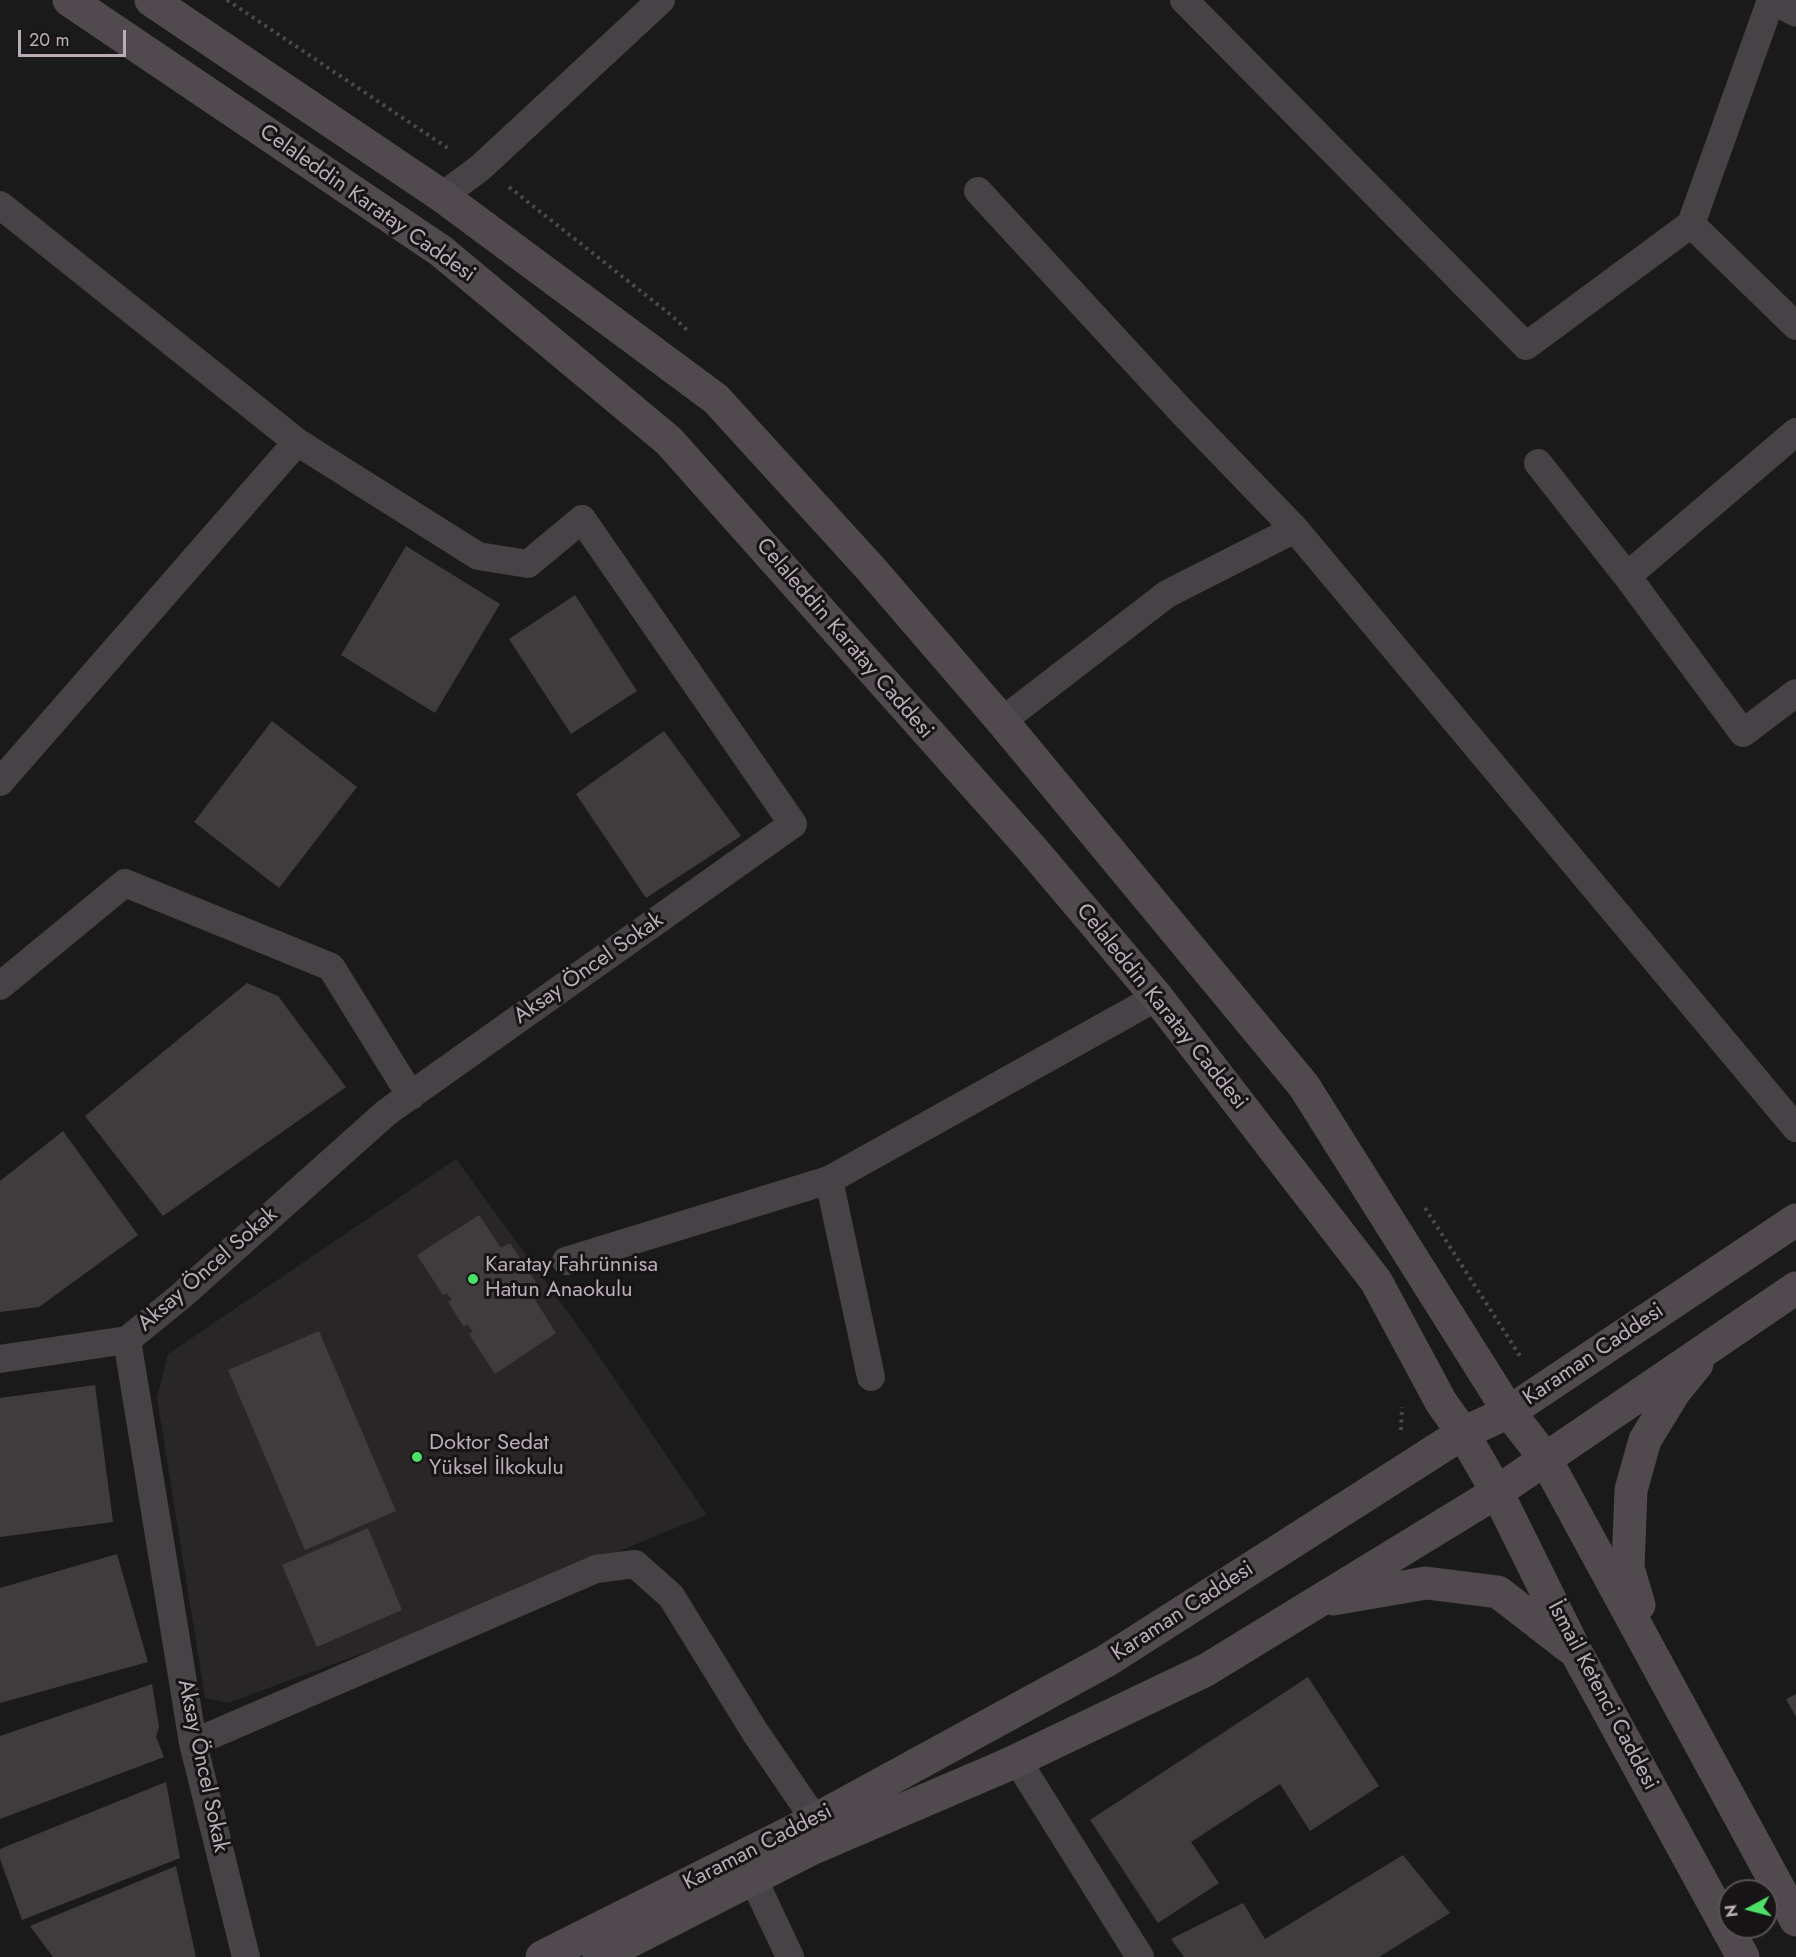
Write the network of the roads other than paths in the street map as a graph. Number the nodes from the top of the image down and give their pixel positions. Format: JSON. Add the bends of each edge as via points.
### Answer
{"nodes":[{"id":1,"x":69,"y":0,"type":"edge"},
{"id":2,"x":151,"y":0,"type":"edge"},
{"id":3,"x":662,"y":0,"type":"edge"},
{"id":4,"x":1184,"y":0,"type":"edge"},
{"id":5,"x":1771,"y":0,"type":"edge"},
{"id":6,"x":1778,"y":0,"type":"edge"},
{"id":7,"x":1796,"y":10,"type":"edge"},
{"id":8,"x":978,"y":191,"type":"dead end"},
{"id":9,"x":442,"y":196,"type":"junction"},
{"id":10,"x":1,"y":207,"type":"edge"},
{"id":11,"x":1691,"y":224,"type":"junction"},
{"id":12,"x":1796,"y":326,"type":"edge"},
{"id":13,"x":1796,"y":432,"type":"edge"},
{"id":14,"x":297,"y":442,"type":"junction"},
{"id":15,"x":1538,"y":463,"type":"dead end"},
{"id":16,"x":1295,"y":529,"type":"junction"},
{"id":17,"x":1627,"y":576,"type":"junction"},
{"id":18,"x":1796,"y":693,"type":"edge"},
{"id":19,"x":1002,"y":721,"type":"junction"},
{"id":20,"x":0,"y":782,"type":"edge"},
{"id":21,"x":0,"y":986,"type":"edge"},
{"id":22,"x":1157,"y":997,"type":"junction"},
{"id":23,"x":411,"y":1096,"type":"junction"},
{"id":24,"x":1796,"y":1128,"type":"edge"},
{"id":25,"x":829,"y":1180,"type":"junction"},
{"id":26,"x":1796,"y":1220,"type":"edge"},
{"id":27,"x":566,"y":1261,"type":"dead end"},
{"id":28,"x":1796,"y":1288,"type":"edge"},
{"id":29,"x":127,"y":1340,"type":"junction"},
{"id":30,"x":1712,"y":1344,"type":"junction"},
{"id":31,"x":0,"y":1359,"type":"edge"},
{"id":32,"x":871,"y":1377,"type":"dead end"},
{"id":33,"x":1509,"y":1412,"type":"junction"},
{"id":34,"x":1463,"y":1433,"type":"junction"},
{"id":35,"x":1545,"y":1458,"type":"junction"},
{"id":36,"x":1497,"y":1492,"type":"junction"},
{"id":37,"x":1319,"y":1601,"type":"junction"},
{"id":38,"x":1576,"y":1652,"type":"junction"},
{"id":39,"x":1652,"y":1653,"type":"junction"},
{"id":40,"x":193,"y":1743,"type":"junction"},
{"id":41,"x":1017,"y":1760,"type":"junction"},
{"id":42,"x":820,"y":1831,"type":"junction"},
{"id":43,"x":748,"y":1868,"type":"junction"},
{"id":44,"x":1796,"y":1920,"type":"edge"},
{"id":45,"x":246,"y":1957,"type":"edge"},
{"id":46,"x":542,"y":1957,"type":"edge"},
{"id":47,"x":599,"y":1957,"type":"edge"},
{"id":48,"x":790,"y":1957,"type":"edge"},
{"id":49,"x":1140,"y":1957,"type":"edge"},
{"id":50,"x":1743,"y":1957,"type":"edge"}],
"edges":[{"from":1,"to":22,"type":"main road","name":"Celaleddin Karatay Caddesi","via":[[441,251],[669,441],[1032,849]]},
{"from":2,"to":9,"type":"main road","name":"Celaleddin Karatay Caddesi"},
{"from":3,"to":9,"type":"street","via":[[480,168]]},
{"from":4,"to":11,"type":"street","via":[[1526,345]]},
{"from":5,"to":11,"type":"street"},
{"from":6,"to":7,"type":"street"},
{"from":8,"to":16,"type":"street"},
{"from":9,"to":19,"type":"main road","name":"Celaleddin Karatay Caddesi","via":[[716,399]]},
{"from":10,"to":14,"type":"street"},
{"from":11,"to":12,"type":"street"},
{"from":13,"to":17,"type":"street"},
{"from":14,"to":20,"type":"street"},
{"from":14,"to":23,"type":"street","name":"Aksay Öncel Sokak","via":[[478,556],[528,564],[582,519],[793,824]]},
{"from":15,"to":17,"type":"street"},
{"from":16,"to":19,"type":"street","via":[[1167,594]]},
{"from":16,"to":24,"type":"street"},
{"from":17,"to":18,"type":"street","via":[[1743,733]]},
{"from":19,"to":33,"type":"main road","name":"Celaleddin Karatay Caddesi","via":[[1304,1086]]},
{"from":21,"to":23,"type":"street","via":[[125,883],[331,967]]},
{"from":22,"to":25,"type":"street"},
{"from":22,"to":34,"type":"main road","name":"Celaleddin Karatay Caddesi","via":[[1376,1281],[1441,1402]]},
{"from":23,"to":29,"type":"street","name":"Aksay Öncel Sokak","via":[[387,1112]]},
{"from":25,"to":27,"type":"street"},
{"from":25,"to":32,"type":"street"},
{"from":26,"to":33,"type":"main road","name":"Karaman Caddesi"},
{"from":28,"to":30,"type":"main road","name":"Karaman Caddesi"},
{"from":29,"to":31,"type":"street"},
{"from":29,"to":40,"type":"street","name":"Aksay Öncel Sokak"},
{"from":30,"to":35,"type":"main road","name":"Karaman Caddesi"},
{"from":30,"to":39,"type":"main road","via":[[1675,1391],[1646,1440],[1630,1491],[1629,1568]]},
{"from":33,"to":34,"type":"main road","name":"Karaman Caddesi"},
{"from":33,"to":35,"type":"main road"},
{"from":34,"to":36,"type":"main road","name":"İsmail Ketenci Caddesi"},
{"from":34,"to":42,"type":"main road","name":"Karaman Caddesi","via":[[1106,1661]]},
{"from":35,"to":36,"type":"main road","name":"Karaman Caddesi"},
{"from":35,"to":39,"type":"main road"},
{"from":36,"to":37,"type":"main road","name":"Karaman Caddesi"},
{"from":36,"to":38,"type":"main road","name":"İsmail Ketenci Caddesi"},
{"from":37,"to":38,"type":"main road","via":[[1426,1583],[1498,1592]]},
{"from":37,"to":41,"type":"main road","name":"Karaman Caddesi","via":[[1206,1670]]},
{"from":38,"to":50,"type":"main road","name":"İsmail Ketenci Caddesi"},
{"from":39,"to":44,"type":"main road"},
{"from":40,"to":42,"type":"street","via":[[596,1569],[634,1564],[671,1596]]},
{"from":40,"to":45,"type":"street","name":"Aksay Öncel Sokak"},
{"from":41,"to":42,"type":"main road","name":"Karaman Caddesi"},
{"from":41,"to":49,"type":"street"},
{"from":42,"to":43,"type":"main road","name":"Karaman Caddesi"},
{"from":43,"to":46,"type":"main road","name":"Karaman Caddesi"},
{"from":43,"to":47,"type":"main road","name":"Karaman Caddesi"},
{"from":43,"to":48,"type":"street"}]}
